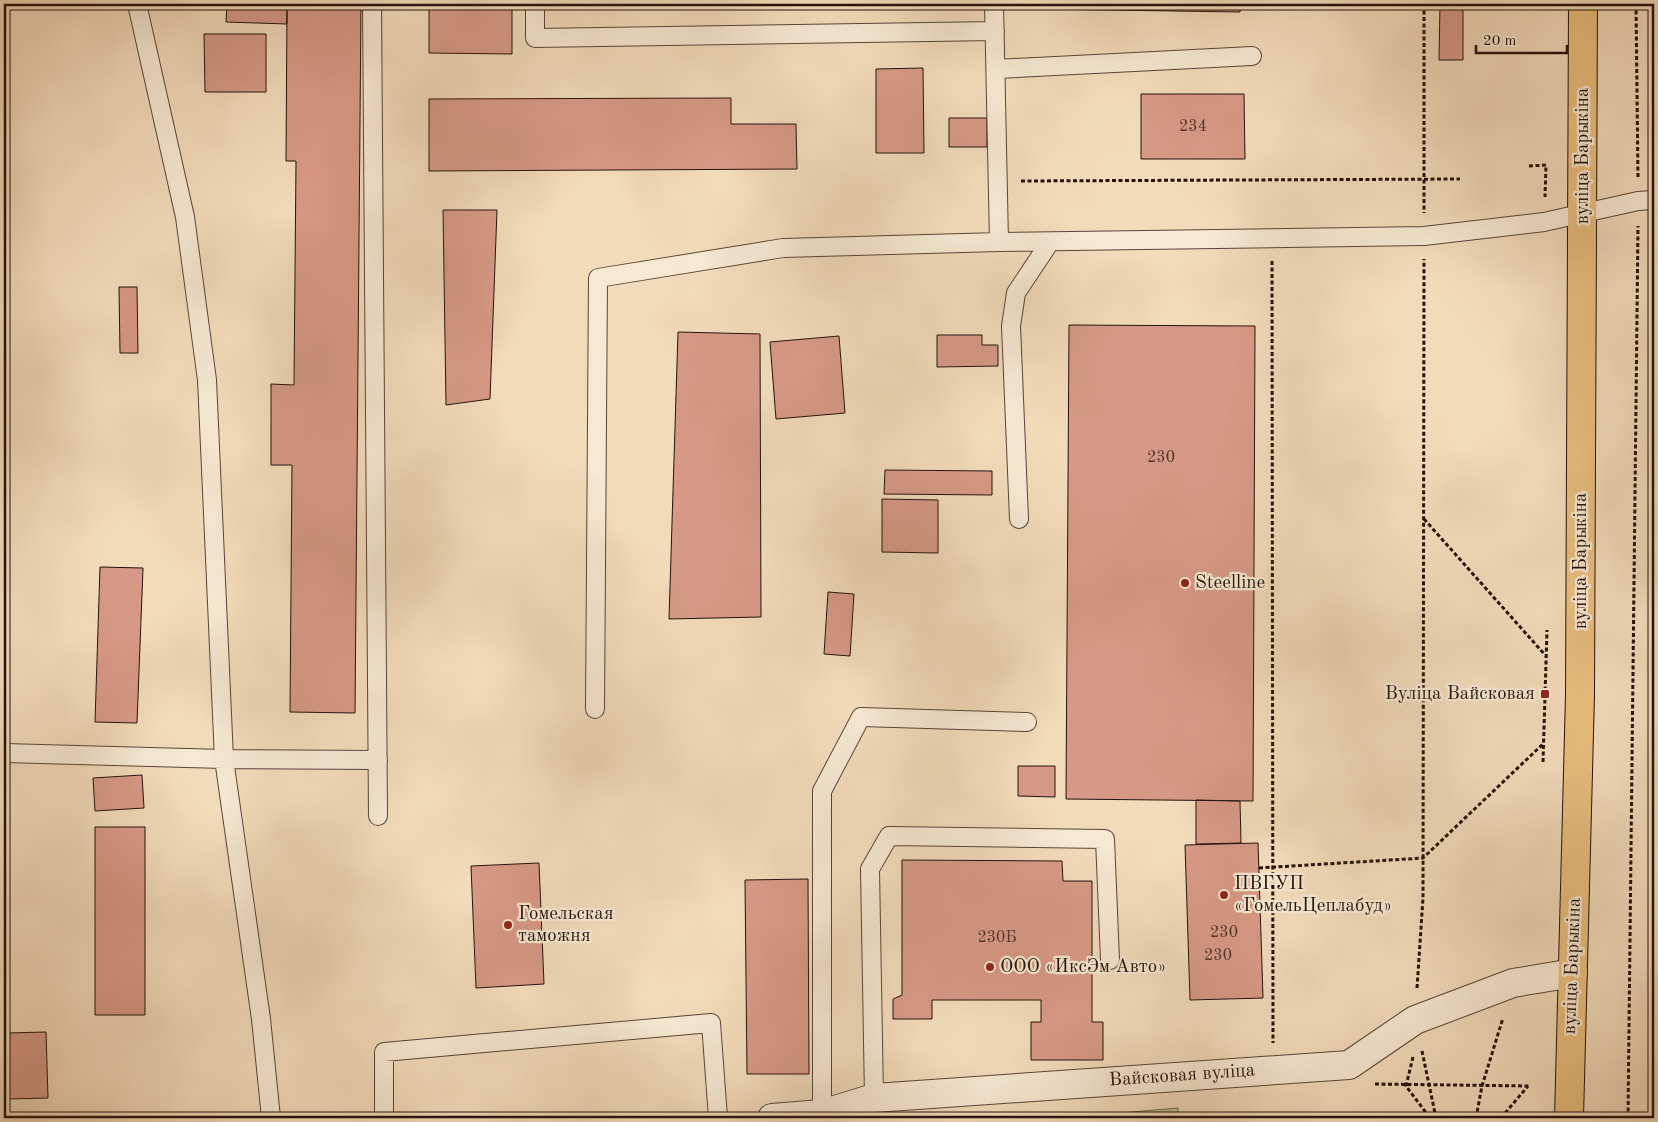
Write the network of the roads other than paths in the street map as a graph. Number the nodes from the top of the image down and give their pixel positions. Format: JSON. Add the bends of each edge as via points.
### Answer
{"nodes":[{"id":1,"x":137,"y":4,"type":"edge"},
{"id":2,"x":372,"y":4,"type":"edge"},
{"id":3,"x":535,"y":4,"type":"edge"},
{"id":4,"x":994,"y":4,"type":"edge"},
{"id":5,"x":1584,"y":4,"type":"edge"},
{"id":6,"x":995,"y":31,"type":"junction"},
{"id":7,"x":1252,"y":56,"type":"dead end"},
{"id":8,"x":996,"y":68,"type":"junction"},
{"id":9,"x":1646,"y":201,"type":"edge"},
{"id":10,"x":1584,"y":214,"type":"junction"},
{"id":11,"x":999,"y":242,"type":"junction"},
{"id":12,"x":1050,"y":242,"type":"junction"},
{"id":13,"x":1019,"y":519,"type":"dead end"},
{"id":14,"x":595,"y":709,"type":"dead end"},
{"id":15,"x":1026,"y":722,"type":"dead end"},
{"id":16,"x":4,"y":753,"type":"edge"},
{"id":17,"x":224,"y":759,"type":"junction"},
{"id":18,"x":378,"y":760,"type":"junction"},
{"id":19,"x":378,"y":816,"type":"dead end"},
{"id":20,"x":1110,"y":960,"type":"dead end"},
{"id":21,"x":1574,"y":973,"type":"junction"},
{"id":22,"x":874,"y":1098,"type":"junction"},
{"id":23,"x":822,"y":1114,"type":"junction"},
{"id":24,"x":271,"y":1118,"type":"edge"},
{"id":25,"x":384,"y":1118,"type":"edge"},
{"id":26,"x":718,"y":1118,"type":"edge"},
{"id":27,"x":772,"y":1118,"type":"edge"},
{"id":28,"x":1569,"y":1118,"type":"edge"}],
"edges":[{"from":1,"to":17,"type":"lane","via":[[185,217],[207,380]]},
{"from":2,"to":18,"type":"lane"},
{"from":3,"to":6,"type":"lane","via":[[535,38]]},
{"from":4,"to":6,"type":"lane"},
{"from":5,"to":10,"type":"main road","name":"вуліца Барыкіна"},
{"from":6,"to":8,"type":"lane"},
{"from":7,"to":8,"type":"lane"},
{"from":8,"to":11,"type":"lane"},
{"from":9,"to":10,"type":"lane"},
{"from":10,"to":12,"type":"lane","via":[[1424,236]]},
{"from":10,"to":21,"type":"main road","name":"вуліца Барыкіна"},
{"from":11,"to":12,"type":"lane"},
{"from":11,"to":14,"type":"lane","via":[[783,248],[598,278]]},
{"from":12,"to":13,"type":"lane","via":[[1016,293],[1011,326]]},
{"from":15,"to":23,"type":"lane","via":[[861,717],[822,791]]},
{"from":16,"to":17,"type":"lane"},
{"from":17,"to":18,"type":"lane"},
{"from":17,"to":24,"type":"lane","via":[[261,1019]]},
{"from":18,"to":19,"type":"lane"},
{"from":20,"to":22,"type":"lane","via":[[1105,839],[889,836],[870,869]]},
{"from":21,"to":22,"type":"street","name":"Вайсковая вуліца","via":[[1513,983],[1415,1020],[1349,1065]]},
{"from":21,"to":28,"type":"main road","name":"вуліца Барыкіна"},
{"from":22,"to":23,"type":"street","name":"Вайсковая вуліца"},
{"from":23,"to":27,"type":"street","name":"Вайсковая вуліца"},
{"from":25,"to":26,"type":"lane","via":[[384,1052],[711,1023]]}]}
